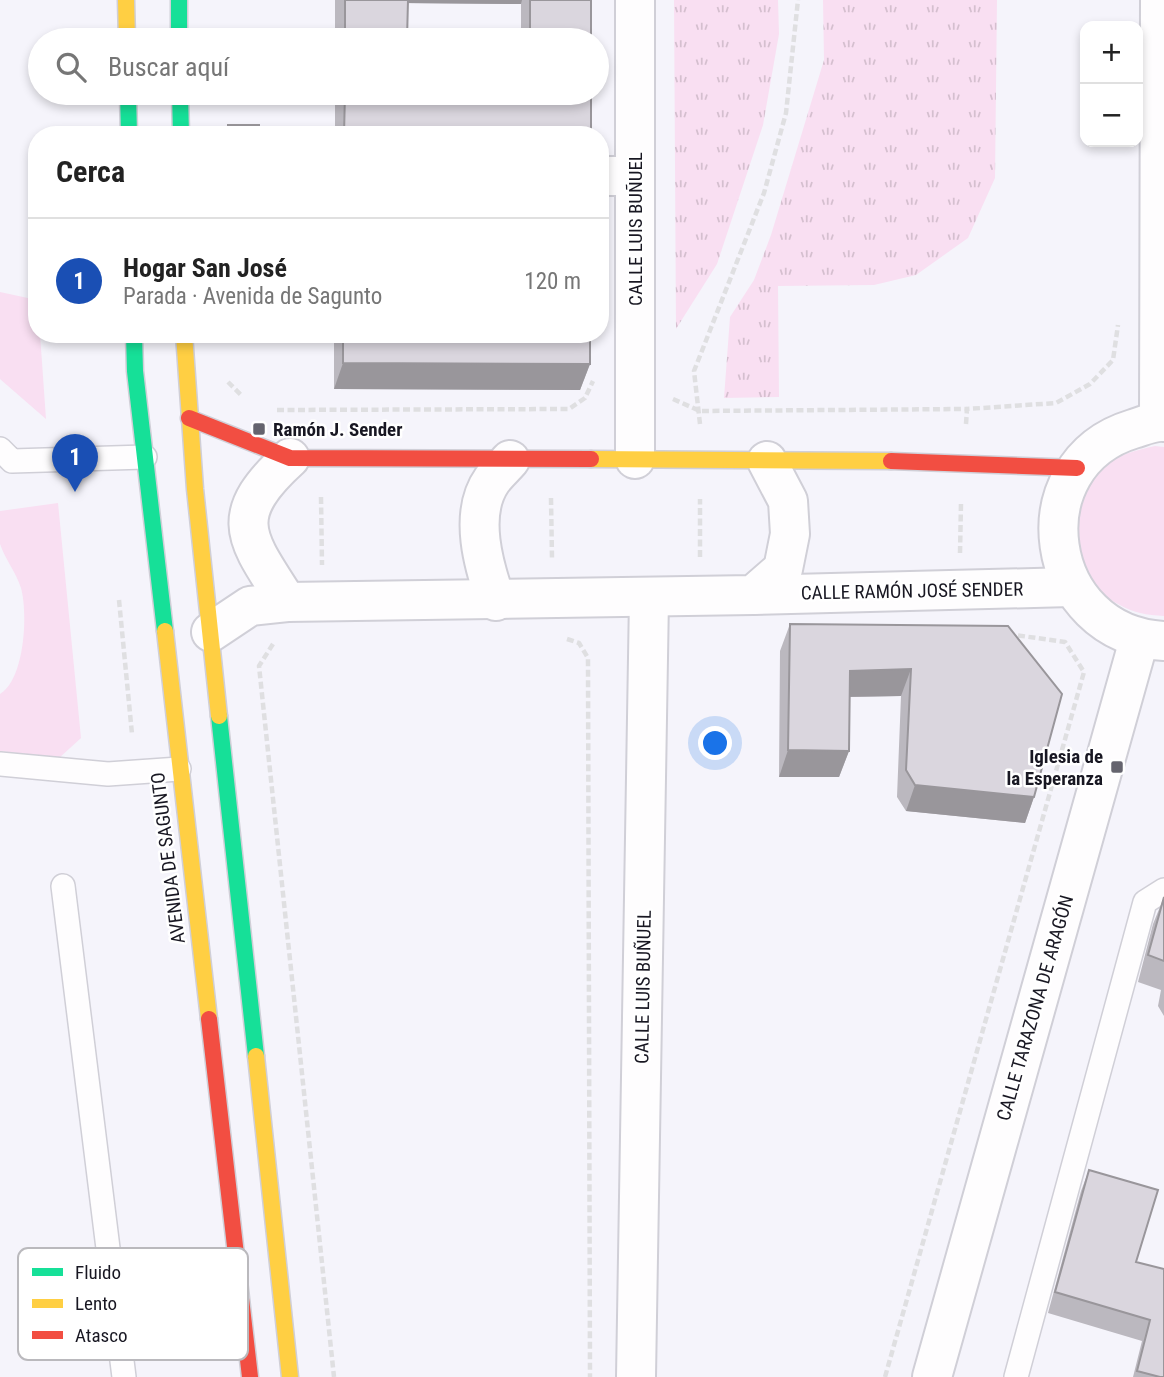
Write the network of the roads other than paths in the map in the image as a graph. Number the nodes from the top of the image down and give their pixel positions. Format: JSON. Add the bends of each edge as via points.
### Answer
{"nodes":[{"id":1,"x":126,"y":0,"type":"edge"},
{"id":2,"x":179,"y":0,"type":"edge"},
{"id":3,"x":635,"y":0,"type":"edge"},
{"id":4,"x":1160,"y":0,"type":"edge"},
{"id":5,"x":127,"y":28,"type":"edge"},
{"id":6,"x":179,"y":28,"type":"edge"},
{"id":7,"x":128,"y":105,"type":"edge"},
{"id":8,"x":180,"y":105,"type":"edge"},
{"id":9,"x":129,"y":126,"type":"edge"},
{"id":10,"x":181,"y":126,"type":"edge"},
{"id":11,"x":617,"y":176,"type":"edge"},
{"id":12,"x":134,"y":343,"type":"edge"},
{"id":13,"x":185,"y":343,"type":"edge"},
{"id":14,"x":189,"y":418,"type":"junction"},
{"id":15,"x":1161,"y":422,"type":"edge"},
{"id":16,"x":145,"y":457,"type":"junction"},
{"id":17,"x":4,"y":458,"type":"edge"},
{"id":18,"x":305,"y":458,"type":"junction"},
{"id":19,"x":635,"y":459,"type":"junction"},
{"id":20,"x":510,"y":460,"type":"junction"},
{"id":21,"x":767,"y":461,"type":"junction"},
{"id":22,"x":1077,"y":468,"type":"junction"},
{"id":23,"x":1071,"y":587,"type":"junction"},
{"id":24,"x":753,"y":595,"type":"junction"},
{"id":25,"x":649,"y":598,"type":"junction"},
{"id":26,"x":496,"y":601,"type":"junction"},
{"id":27,"x":305,"y":602,"type":"junction"},
{"id":28,"x":211,"y":632,"type":"junction"},
{"id":29,"x":1152,"y":640,"type":"edge"},
{"id":30,"x":0,"y":764,"type":"edge"},
{"id":31,"x":179,"y":769,"type":"junction"},
{"id":32,"x":62,"y":886,"type":"dead end"},
{"id":33,"x":1164,"y":890,"type":"edge"},
{"id":34,"x":108,"y":1248,"type":"edge"},
{"id":35,"x":235,"y":1248,"type":"edge"},
{"id":36,"x":1022,"y":1376,"type":"edge"},
{"id":37,"x":290,"y":1377,"type":"edge"},
{"id":38,"x":636,"y":1377,"type":"edge"},
{"id":39,"x":932,"y":1377,"type":"edge"}],
"edges":[{"from":1,"to":5,"type":"main road"},
{"from":2,"to":6,"type":"main road"},
{"from":3,"to":11,"type":"street","name":"CALLE LUIS BUÑUEL"},
{"from":4,"to":15,"type":"street"},
{"from":7,"to":9,"type":"main road"},
{"from":8,"to":10,"type":"main road"},
{"from":11,"to":19,"type":"street","name":"CALLE LUIS BUÑUEL"},
{"from":12,"to":16,"type":"main road","name":"AVENIDA DE SAGUNTO"},
{"from":13,"to":14,"type":"main road"},
{"from":14,"to":18,"type":"main road"},
{"from":14,"to":28,"type":"main road"},
{"from":15,"to":22,"type":"street","via":[[1113,435]]},
{"from":16,"to":17,"type":"lane"},
{"from":16,"to":31,"type":"main road","name":"AVENIDA DE SAGUNTO"},
{"from":18,"to":20,"type":"main road"},
{"from":18,"to":27,"type":"street","via":[[268,478],[247,520],[255,551]]},
{"from":19,"to":20,"type":"main road"},
{"from":19,"to":21,"type":"main road"},
{"from":20,"to":26,"type":"street","via":[[490,482],[481,512],[481,556]]},
{"from":21,"to":22,"type":"main road"},
{"from":21,"to":24,"type":"street","via":[[788,500],[790,534],[783,569]]},
{"from":22,"to":23,"type":"street","via":[[1060,505],[1058,547]]},
{"from":23,"to":24,"type":"street","name":"CALLE RAMÓN JOSÉ SENDER"},
{"from":23,"to":29,"type":"street","via":[[1100,620]]},
{"from":24,"to":25,"type":"street","name":"CALLE RAMÓN JOSÉ SENDER"},
{"from":25,"to":26,"type":"street"},
{"from":25,"to":38,"type":"street","name":"CALLE LUIS BUÑUEL"},
{"from":26,"to":27,"type":"street"},
{"from":27,"to":28,"type":"street","via":[[250,606]]},
{"from":28,"to":37,"type":"main road"},
{"from":29,"to":39,"type":"street","name":"CALLE TARAZONA DE ARAGÓN"},
{"from":30,"to":31,"type":"lane","via":[[108,774]]},
{"from":31,"to":35,"type":"main road","name":"AVENIDA DE SAGUNTO"},
{"from":32,"to":34,"type":"lane"},
{"from":33,"to":36,"type":"lane","via":[[1145,902]]}]}
